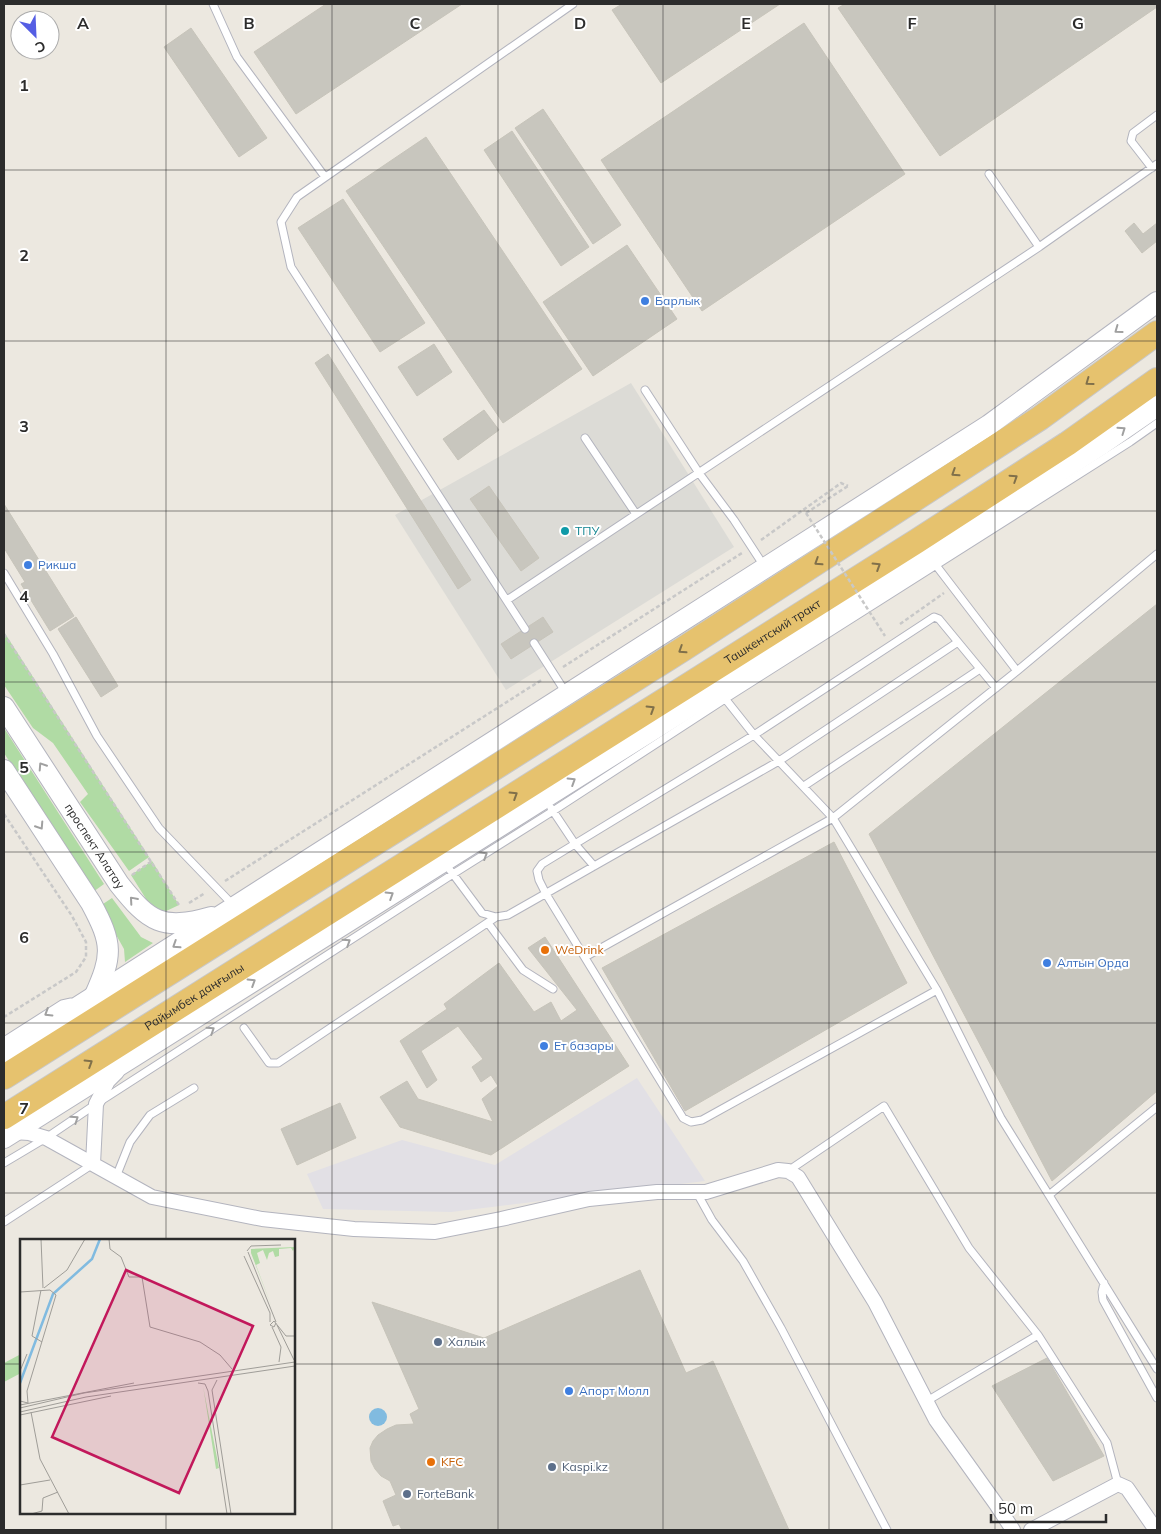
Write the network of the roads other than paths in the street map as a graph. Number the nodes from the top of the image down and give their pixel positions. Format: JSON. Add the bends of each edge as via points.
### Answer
{"nodes":[{"id":1,"x":213,"y":4,"type":"edge"},
{"id":2,"x":573,"y":4,"type":"edge"},
{"id":3,"x":1157,"y":116,"type":"edge"},
{"id":4,"x":1155,"y":166,"type":"edge"},
{"id":5,"x":989,"y":174,"type":"dead end"},
{"id":6,"x":325,"y":177,"type":"junction"},
{"id":7,"x":1039,"y":247,"type":"junction"},
{"id":8,"x":1157,"y":302,"type":"edge"},
{"id":9,"x":1157,"y":333,"type":"edge"},
{"id":10,"x":1054,"y":378,"type":"junction"},
{"id":11,"x":1157,"y":380,"type":"edge"},
{"id":12,"x":645,"y":390,"type":"dead end"},
{"id":13,"x":1003,"y":405,"type":"dead end"},
{"id":14,"x":1157,"y":406,"type":"edge"},
{"id":15,"x":1157,"y":423,"type":"edge"},
{"id":16,"x":584,"y":438,"type":"dead end"},
{"id":17,"x":699,"y":473,"type":"junction"},
{"id":18,"x":636,"y":514,"type":"junction"},
{"id":19,"x":1157,"y":554,"type":"edge"},
{"id":20,"x":933,"y":561,"type":"junction"},
{"id":21,"x":762,"y":562,"type":"junction"},
{"id":22,"x":4,"y":573,"type":"edge"},
{"id":23,"x":507,"y":600,"type":"junction"},
{"id":24,"x":525,"y":629,"type":"dead end"},
{"id":25,"x":958,"y":642,"type":"junction"},
{"id":26,"x":534,"y":643,"type":"dead end"},
{"id":27,"x":980,"y":668,"type":"junction"},
{"id":28,"x":1017,"y":671,"type":"junction"},
{"id":29,"x":996,"y":688,"type":"junction"},
{"id":30,"x":563,"y":689,"type":"junction"},
{"id":31,"x":722,"y":694,"type":"junction"},
{"id":32,"x":4,"y":707,"type":"edge"},
{"id":33,"x":754,"y":735,"type":"junction"},
{"id":34,"x":779,"y":760,"type":"junction"},
{"id":35,"x":4,"y":770,"type":"edge"},
{"id":36,"x":804,"y":786,"type":"junction"},
{"id":37,"x":549,"y":805,"type":"junction"},
{"id":38,"x":833,"y":818,"type":"junction"},
{"id":39,"x":575,"y":844,"type":"junction"},
{"id":40,"x":594,"y":866,"type":"junction"},
{"id":41,"x":448,"y":868,"type":"junction"},
{"id":42,"x":384,"y":877,"type":"joint"},
{"id":43,"x":546,"y":894,"type":"junction"},
{"id":44,"x":235,"y":904,"type":"junction"},
{"id":45,"x":496,"y":918,"type":"junction"},
{"id":46,"x":488,"y":923,"type":"junction"},
{"id":47,"x":585,"y":957,"type":"junction"},
{"id":48,"x":553,"y":989,"type":"dead end"},
{"id":49,"x":937,"y":990,"type":"junction"},
{"id":50,"x":94,"y":997,"type":"junction"},
{"id":51,"x":244,"y":1028,"type":"dead end"},
{"id":52,"x":4,"y":1041,"type":"edge"},
{"id":53,"x":4,"y":1054,"type":"edge"},
{"id":54,"x":132,"y":1057,"type":"junction"},
{"id":55,"x":4,"y":1076,"type":"edge"},
{"id":56,"x":194,"y":1088,"type":"dead end"},
{"id":57,"x":96,"y":1104,"type":"junction"},
{"id":58,"x":1157,"y":1107,"type":"edge"},
{"id":59,"x":7,"y":1129,"type":"edge"},
{"id":60,"x":46,"y":1138,"type":"junction"},
{"id":61,"x":4,"y":1164,"type":"edge"},
{"id":62,"x":93,"y":1164,"type":"junction"},
{"id":63,"x":788,"y":1171,"type":"junction"},
{"id":64,"x":116,"y":1177,"type":"junction"},
{"id":65,"x":697,"y":1192,"type":"junction"},
{"id":66,"x":1049,"y":1195,"type":"junction"},
{"id":67,"x":4,"y":1222,"type":"edge"},
{"id":68,"x":1104,"y":1284,"type":"junction"},
{"id":69,"x":1038,"y":1335,"type":"junction"},
{"id":70,"x":1157,"y":1369,"type":"edge"},
{"id":71,"x":1157,"y":1398,"type":"edge"},
{"id":72,"x":927,"y":1401,"type":"junction"},
{"id":73,"x":1118,"y":1484,"type":"junction"},
{"id":74,"x":887,"y":1530,"type":"edge"},
{"id":75,"x":1013,"y":1530,"type":"edge"},
{"id":76,"x":1030,"y":1530,"type":"edge"},
{"id":77,"x":1156,"y":1530,"type":"edge"}],
"edges":[{"from":1,"to":6,"type":"lane","via":[[237,57]]},
{"from":2,"to":6,"type":"lane"},
{"from":3,"to":4,"type":"lane","via":[[1131,137],[1131,141]]},
{"from":4,"to":7,"type":"lane"},
{"from":5,"to":7,"type":"lane"},
{"from":6,"to":23,"type":"lane","via":[[297,197],[281,222],[291,267]]},
{"from":7,"to":17,"type":"lane"},
{"from":8,"to":10,"type":"main road","one_way":true},
{"from":9,"to":55,"type":"highway","one_way":true,"via":[[1040,418],[691,644]]},
{"from":10,"to":13,"type":"lane"},
{"from":10,"to":21,"type":"main road","via":[[989,425]]},
{"from":42,"to":11,"type":"highway","name":"Ташкентский тракт","one_way":true,"via":[[925,536],[1067,444]]},
{"from":12,"to":17,"type":"lane"},
{"from":20,"to":14,"type":"main road","one_way":true},
{"from":15,"to":20,"type":"lane"},
{"from":16,"to":18,"type":"lane"},
{"from":17,"to":18,"type":"lane"},
{"from":17,"to":21,"type":"lane"},
{"from":18,"to":23,"type":"lane"},
{"from":19,"to":28,"type":"lane"},
{"from":20,"to":28,"type":"lane"},
{"from":20,"to":31,"type":"main road"},
{"from":21,"to":30,"type":"main road"},
{"from":22,"to":44,"type":"lane","via":[[53,654],[96,736],[159,828]]},
{"from":23,"to":24,"type":"lane"},
{"from":25,"to":27,"type":"lane"},
{"from":25,"to":33,"type":"lane","via":[[934,617]]},
{"from":25,"to":34,"type":"lane"},
{"from":26,"to":30,"type":"lane"},
{"from":27,"to":29,"type":"lane"},
{"from":27,"to":36,"type":"lane"},
{"from":28,"to":29,"type":"lane"},
{"from":29,"to":38,"type":"lane"},
{"from":30,"to":44,"type":"main road"},
{"from":31,"to":33,"type":"lane"},
{"from":37,"to":31,"type":"main road","one_way":true},
{"from":44,"to":32,"type":"main road","name":"проспект Алатау","one_way":true,"via":[[191,923],[169,924],[151,918],[119,884]]},
{"from":33,"to":34,"type":"lane"},
{"from":33,"to":39,"type":"lane"},
{"from":34,"to":36,"type":"lane"},
{"from":34,"to":40,"type":"lane"},
{"from":35,"to":50,"type":"main road","one_way":true,"via":[[103,926],[108,945],[107,964]]},
{"from":36,"to":38,"type":"lane"},
{"from":37,"to":39,"type":"lane"},
{"from":41,"to":37,"type":"main road","one_way":true},
{"from":38,"to":47,"type":"lane"},
{"from":38,"to":49,"type":"lane"},
{"from":39,"to":40,"type":"lane"},
{"from":39,"to":43,"type":"lane","via":[[542,864],[537,871]]},
{"from":40,"to":43,"type":"lane"},
{"from":41,"to":45,"type":"lane","via":[[482,913]]},
{"from":54,"to":41,"type":"main road","one_way":true},
{"from":57,"to":41,"type":"lane","one_way":true},
{"from":59,"to":42,"type":"highway","name":"Райымбек даңғылы","one_way":true},
{"from":43,"to":45,"type":"lane"},
{"from":43,"to":47,"type":"lane"},
{"from":44,"to":50,"type":"main road","one_way":true},
{"from":45,"to":46,"type":"lane"},
{"from":46,"to":48,"type":"lane","via":[[523,970]]},
{"from":46,"to":51,"type":"lane","via":[[278,1063],[269,1063]]},
{"from":47,"to":49,"type":"lane","via":[[683,1118],[691,1122],[702,1120]]},
{"from":49,"to":66,"type":"lane","via":[[1001,1118]]},
{"from":50,"to":52,"type":"lane","one_way":true,"via":[[62,1004]]},
{"from":50,"to":53,"type":"main road"},
{"from":54,"to":57,"type":"street","via":[[108,1081]]},
{"from":54,"to":59,"type":"main road"},
{"from":56,"to":64,"type":"lane","via":[[150,1115],[130,1142]]},
{"from":60,"to":57,"type":"lane","one_way":true},
{"from":57,"to":62,"type":"street"},
{"from":58,"to":66,"type":"lane"},
{"from":59,"to":60,"type":"street"},
{"from":60,"to":61,"type":"lane"},
{"from":60,"to":62,"type":"street"},
{"from":62,"to":64,"type":"street"},
{"from":62,"to":67,"type":"lane"},
{"from":63,"to":65,"type":"street","via":[[778,1170]]},
{"from":63,"to":69,"type":"lane","via":[[884,1106],[969,1248]]},
{"from":63,"to":72,"type":"street","via":[[798,1177],[876,1302]]},
{"from":64,"to":65,"type":"street","via":[[152,1197],[262,1218],[354,1229],[435,1232],[589,1199],[657,1192]]},
{"from":65,"to":74,"type":"lane","via":[[712,1220],[743,1261],[781,1328]]},
{"from":66,"to":68,"type":"lane"},
{"from":68,"to":70,"type":"lane"},
{"from":68,"to":71,"type":"lane","via":[[1103,1300]]},
{"from":69,"to":72,"type":"lane"},
{"from":69,"to":73,"type":"lane","via":[[1107,1443]]},
{"from":72,"to":75,"type":"street","via":[[936,1420]]},
{"from":73,"to":76,"type":"street"},
{"from":73,"to":77,"type":"street","via":[[1127,1488]]}]}
